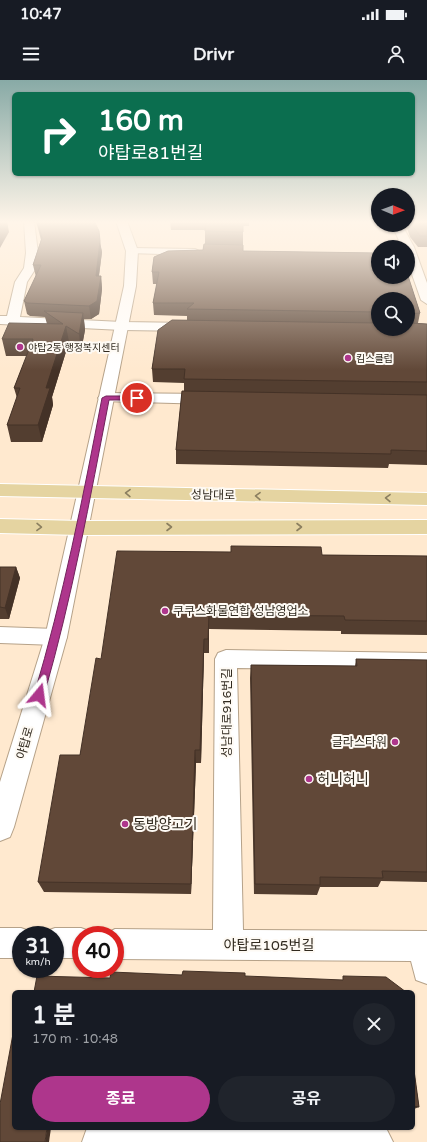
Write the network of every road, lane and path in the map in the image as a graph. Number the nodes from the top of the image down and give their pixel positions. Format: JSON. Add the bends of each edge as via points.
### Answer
{"nodes":[{"id":1,"x":28,"y":271,"type":"edge"},
{"id":2,"x":131,"y":271,"type":"edge"},
{"id":3,"x":417,"y":271,"type":"edge"},
{"id":4,"x":427,"y":300,"type":"edge"},
{"id":5,"x":7,"y":320,"type":"edge"},
{"id":6,"x":122,"y":326,"type":"junction"},
{"id":7,"x":207,"y":327,"type":"edge"},
{"id":8,"x":106,"y":398,"type":"junction"},
{"id":9,"x":225,"y":399,"type":"edge"},
{"id":10,"x":0,"y":490,"type":"edge"},
{"id":11,"x":88,"y":493,"type":"junction"},
{"id":12,"x":427,"y":498,"type":"edge"},
{"id":13,"x":0,"y":526,"type":"edge"},
{"id":14,"x":427,"y":527,"type":"edge"},
{"id":15,"x":80,"y":528,"type":"junction"},
{"id":16,"x":0,"y":635,"type":"edge"},
{"id":17,"x":56,"y":637,"type":"junction"},
{"id":18,"x":427,"y":662,"type":"edge"},
{"id":19,"x":0,"y":827,"type":"edge"},
{"id":20,"x":0,"y":943,"type":"edge"},
{"id":21,"x":12,"y":943,"type":"edge"},
{"id":22,"x":124,"y":944,"type":"edge"},
{"id":23,"x":228,"y":944,"type":"junction"},
{"id":24,"x":426,"y":954,"type":"edge"},
{"id":25,"x":100,"y":1142,"type":"edge"},
{"id":26,"x":375,"y":1142,"type":"edge"}],
"edges":[{"from":1,"to":5,"type":"street","via":[[21,282]]},
{"from":2,"to":6,"type":"street","name":"야탑로"},
{"from":3,"to":4,"type":"street"},
{"from":5,"to":6,"type":"street"},
{"from":6,"to":7,"type":"street"},
{"from":6,"to":8,"type":"street","name":"야탑로"},
{"from":8,"to":9,"type":"street"},
{"from":8,"to":11,"type":"street","name":"야탑로"},
{"from":10,"to":11,"type":"main road","name":"성남대로"},
{"from":12,"to":11,"type":"main road","name":"성남대로","one_way":true},
{"from":11,"to":15,"type":"street","name":"야탑로"},
{"from":13,"to":15,"type":"main road","one_way":true},
{"from":15,"to":14,"type":"main road","one_way":true},
{"from":15,"to":17,"type":"street","name":"야탑로"},
{"from":16,"to":17,"type":"street"},
{"from":17,"to":19,"type":"street","name":"야탑로"},
{"from":18,"to":23,"type":"street","name":"성남대로916번길","via":[[226,660]]},
{"from":20,"to":21,"type":"street"},
{"from":22,"to":23,"type":"street","name":"야탑로105번길"},
{"from":23,"to":24,"type":"street","name":"야탑로105번길"},
{"from":25,"to":26,"type":"street","via":[[101,1137]]}]}
